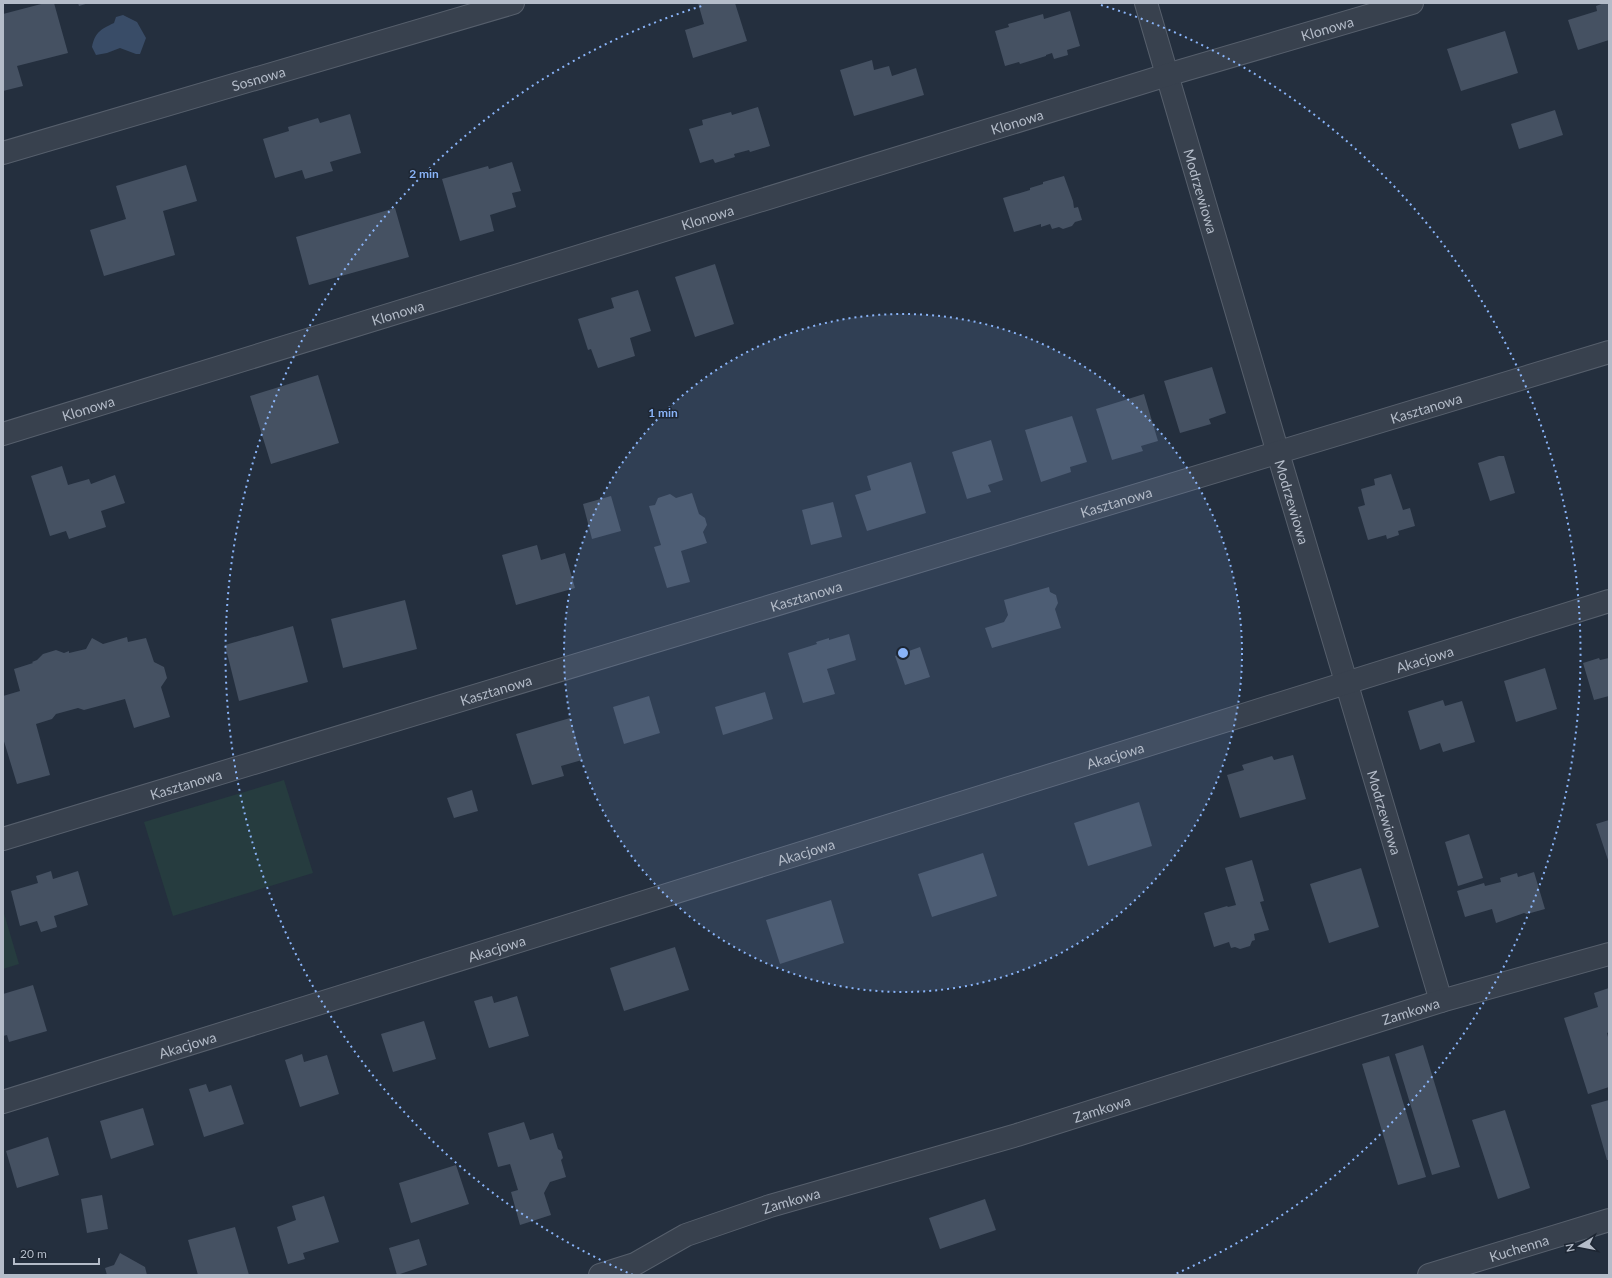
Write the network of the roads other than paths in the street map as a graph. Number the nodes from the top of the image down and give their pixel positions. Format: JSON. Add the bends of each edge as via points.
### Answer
{"nodes":[{"id":1,"x":513,"y":3,"type":"edge"},
{"id":2,"x":1146,"y":3,"type":"edge"},
{"id":3,"x":1412,"y":3,"type":"edge"},
{"id":4,"x":1167,"y":75,"type":"junction"},
{"id":5,"x":3,"y":154,"type":"edge"},
{"id":6,"x":1609,"y":352,"type":"edge"},
{"id":7,"x":3,"y":434,"type":"edge"},
{"id":8,"x":1278,"y":453,"type":"junction"},
{"id":9,"x":1609,"y":601,"type":"edge"},
{"id":10,"x":1347,"y":682,"type":"junction"},
{"id":11,"x":3,"y":839,"type":"edge"},
{"id":12,"x":1609,"y":954,"type":"edge"},
{"id":13,"x":1441,"y":1001,"type":"junction"},
{"id":14,"x":3,"y":1102,"type":"edge"},
{"id":15,"x":1609,"y":1220,"type":"edge"},
{"id":16,"x":600,"y":1275,"type":"edge"},
{"id":17,"x":1429,"y":1275,"type":"edge"}],
"edges":[{"from":1,"to":5,"type":"street","name":"Sosnowa"},
{"from":2,"to":4,"type":"street","name":"Modrzewiowa"},
{"from":3,"to":4,"type":"street","name":"Klonowa"},
{"from":4,"to":7,"type":"street","name":"Klonowa"},
{"from":4,"to":8,"type":"street","name":"Modrzewiowa"},
{"from":6,"to":8,"type":"street","name":"Kasztanowa"},
{"from":8,"to":10,"type":"street","name":"Modrzewiowa"},
{"from":8,"to":11,"type":"street","name":"Kasztanowa"},
{"from":9,"to":10,"type":"street","name":"Akacjowa"},
{"from":10,"to":13,"type":"street","name":"Modrzewiowa"},
{"from":10,"to":14,"type":"street","name":"Akacjowa"},
{"from":12,"to":13,"type":"street","name":"Zamkowa"},
{"from":13,"to":16,"type":"street","name":"Zamkowa","via":[[1017,1135],[770,1206],[686,1235],[635,1264]]},
{"from":15,"to":17,"type":"street","name":"Kuchenna"}]}
